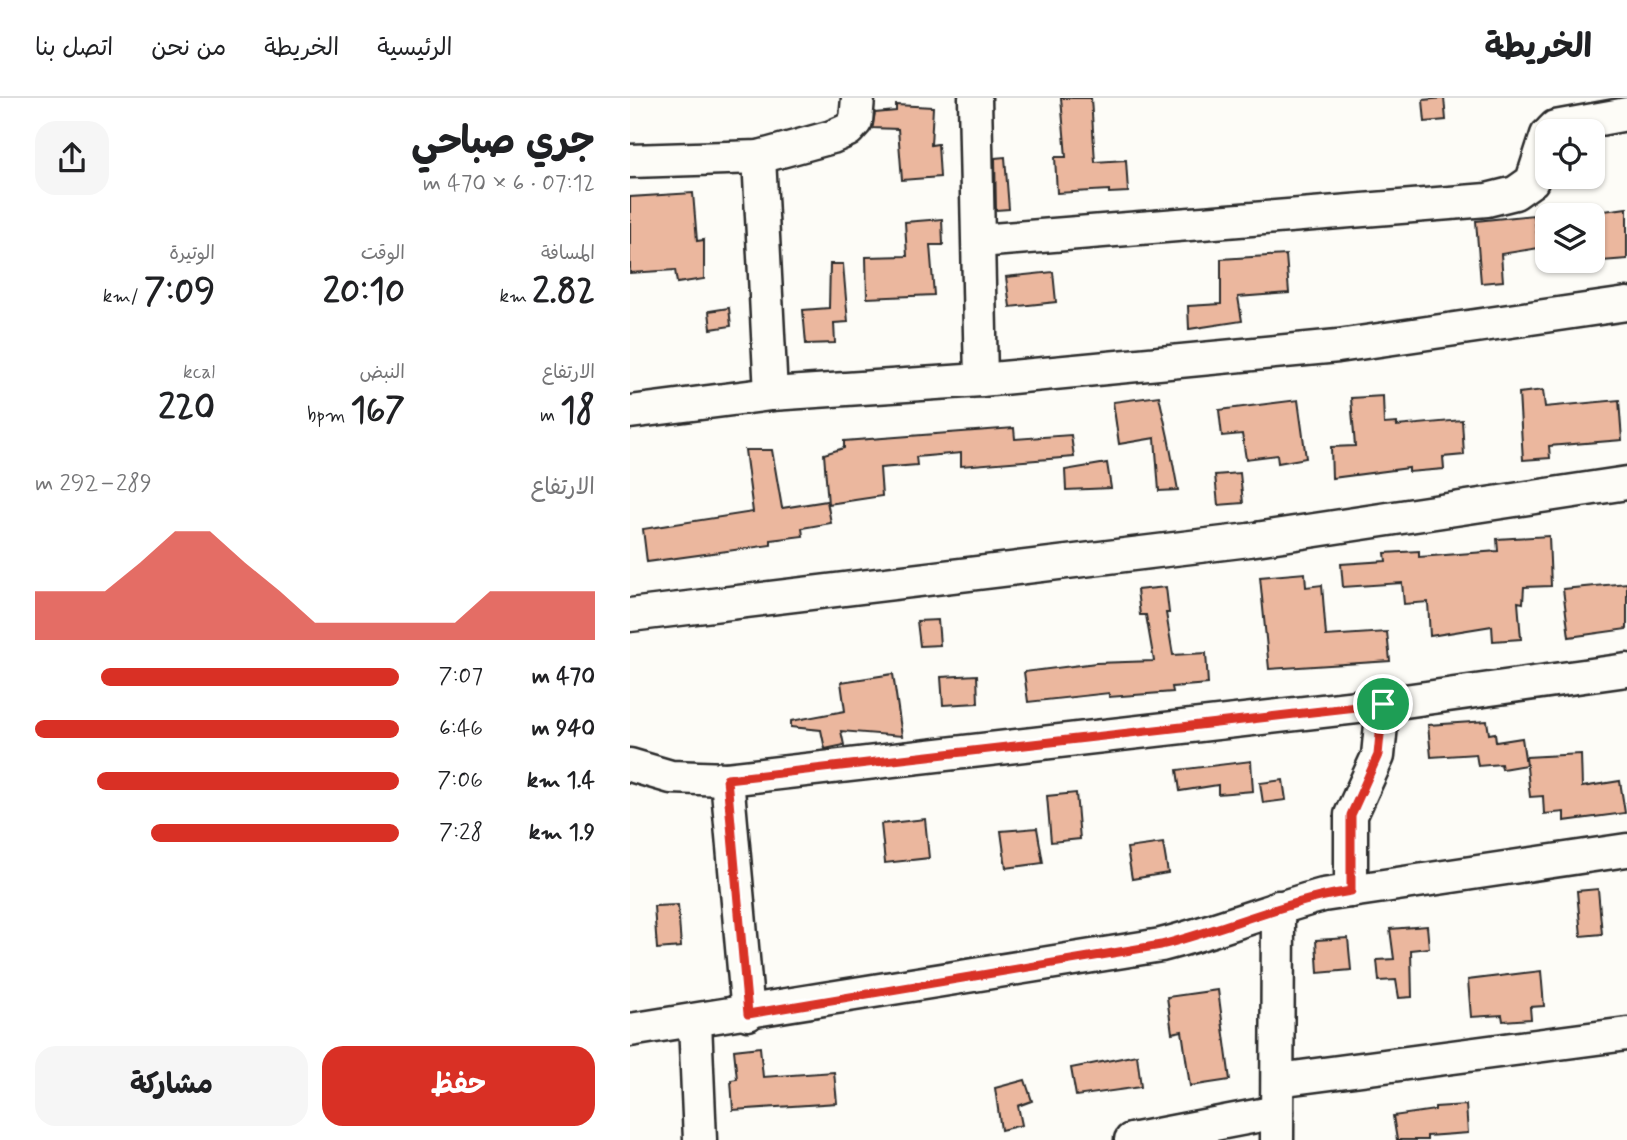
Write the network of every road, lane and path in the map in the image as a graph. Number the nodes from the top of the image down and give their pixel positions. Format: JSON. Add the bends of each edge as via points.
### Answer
{"nodes":[{"id":1,"x":858,"y":98,"type":"edge"},
{"id":2,"x":975,"y":98,"type":"edge"},
{"id":3,"x":1627,"y":114,"type":"edge"},
{"id":4,"x":1599,"y":119,"type":"edge"},
{"id":5,"x":759,"y":156,"type":"junction"},
{"id":6,"x":630,"y":161,"type":"edge"},
{"id":7,"x":1535,"y":172,"type":"edge"},
{"id":8,"x":979,"y":241,"type":"junction"},
{"id":9,"x":1627,"y":304,"type":"edge"},
{"id":10,"x":981,"y":380,"type":"junction"},
{"id":11,"x":771,"y":394,"type":"junction"},
{"id":12,"x":630,"y":412,"type":"edge"},
{"id":13,"x":1627,"y":482,"type":"edge"},
{"id":14,"x":630,"y":615,"type":"edge"},
{"id":15,"x":1627,"y":670,"type":"edge"},
{"id":16,"x":1383,"y":704,"type":"junction"},
{"id":17,"x":630,"y":765,"type":"edge"},
{"id":18,"x":727,"y":779,"type":"junction"},
{"id":19,"x":1627,"y":850,"type":"edge"},
{"id":20,"x":1351,"y":891,"type":"junction"},
{"id":21,"x":1278,"y":907,"type":"junction"},
{"id":22,"x":748,"y":1014,"type":"junction"},
{"id":23,"x":695,"y":1021,"type":"junction"},
{"id":24,"x":630,"y":1030,"type":"edge"},
{"id":25,"x":1627,"y":1034,"type":"edge"},
{"id":26,"x":1278,"y":1080,"type":"junction"},
{"id":27,"x":1277,"y":1126,"type":"edge"},
{"id":28,"x":700,"y":1140,"type":"edge"},
{"id":29,"x":1131,"y":1140,"type":"edge"}],
"edges":[{"from":1,"to":5,"type":"street","via":[[856,121],[848,130]]},
{"from":2,"to":8,"type":"street"},
{"from":3,"to":4,"type":"street"},
{"from":5,"to":6,"type":"street"},
{"from":5,"to":11,"type":"street"},
{"from":7,"to":8,"type":"street","via":[[1532,181],[1515,193],[1487,200]]},
{"from":8,"to":10,"type":"street"},
{"from":9,"to":10,"type":"street","via":[[1338,346]]},
{"from":10,"to":11,"type":"street"},
{"from":11,"to":12,"type":"street"},
{"from":13,"to":14,"type":"street","via":[[1249,540]]},
{"from":15,"to":16,"type":"street"},
{"from":16,"to":18,"type":"street"},
{"from":16,"to":20,"type":"street","via":[[1378,755],[1351,815]]},
{"from":17,"to":18,"type":"street","via":[[671,777]]},
{"from":18,"to":22,"type":"street"},
{"from":19,"to":20,"type":"street"},
{"from":20,"to":21,"type":"street"},
{"from":21,"to":22,"type":"street","via":[[1161,945]]},
{"from":21,"to":26,"type":"street"},
{"from":22,"to":23,"type":"street"},
{"from":23,"to":24,"type":"street"},
{"from":23,"to":28,"type":"street"},
{"from":25,"to":26,"type":"street"},
{"from":26,"to":27,"type":"street"},
{"from":27,"to":29,"type":"street"}]}
